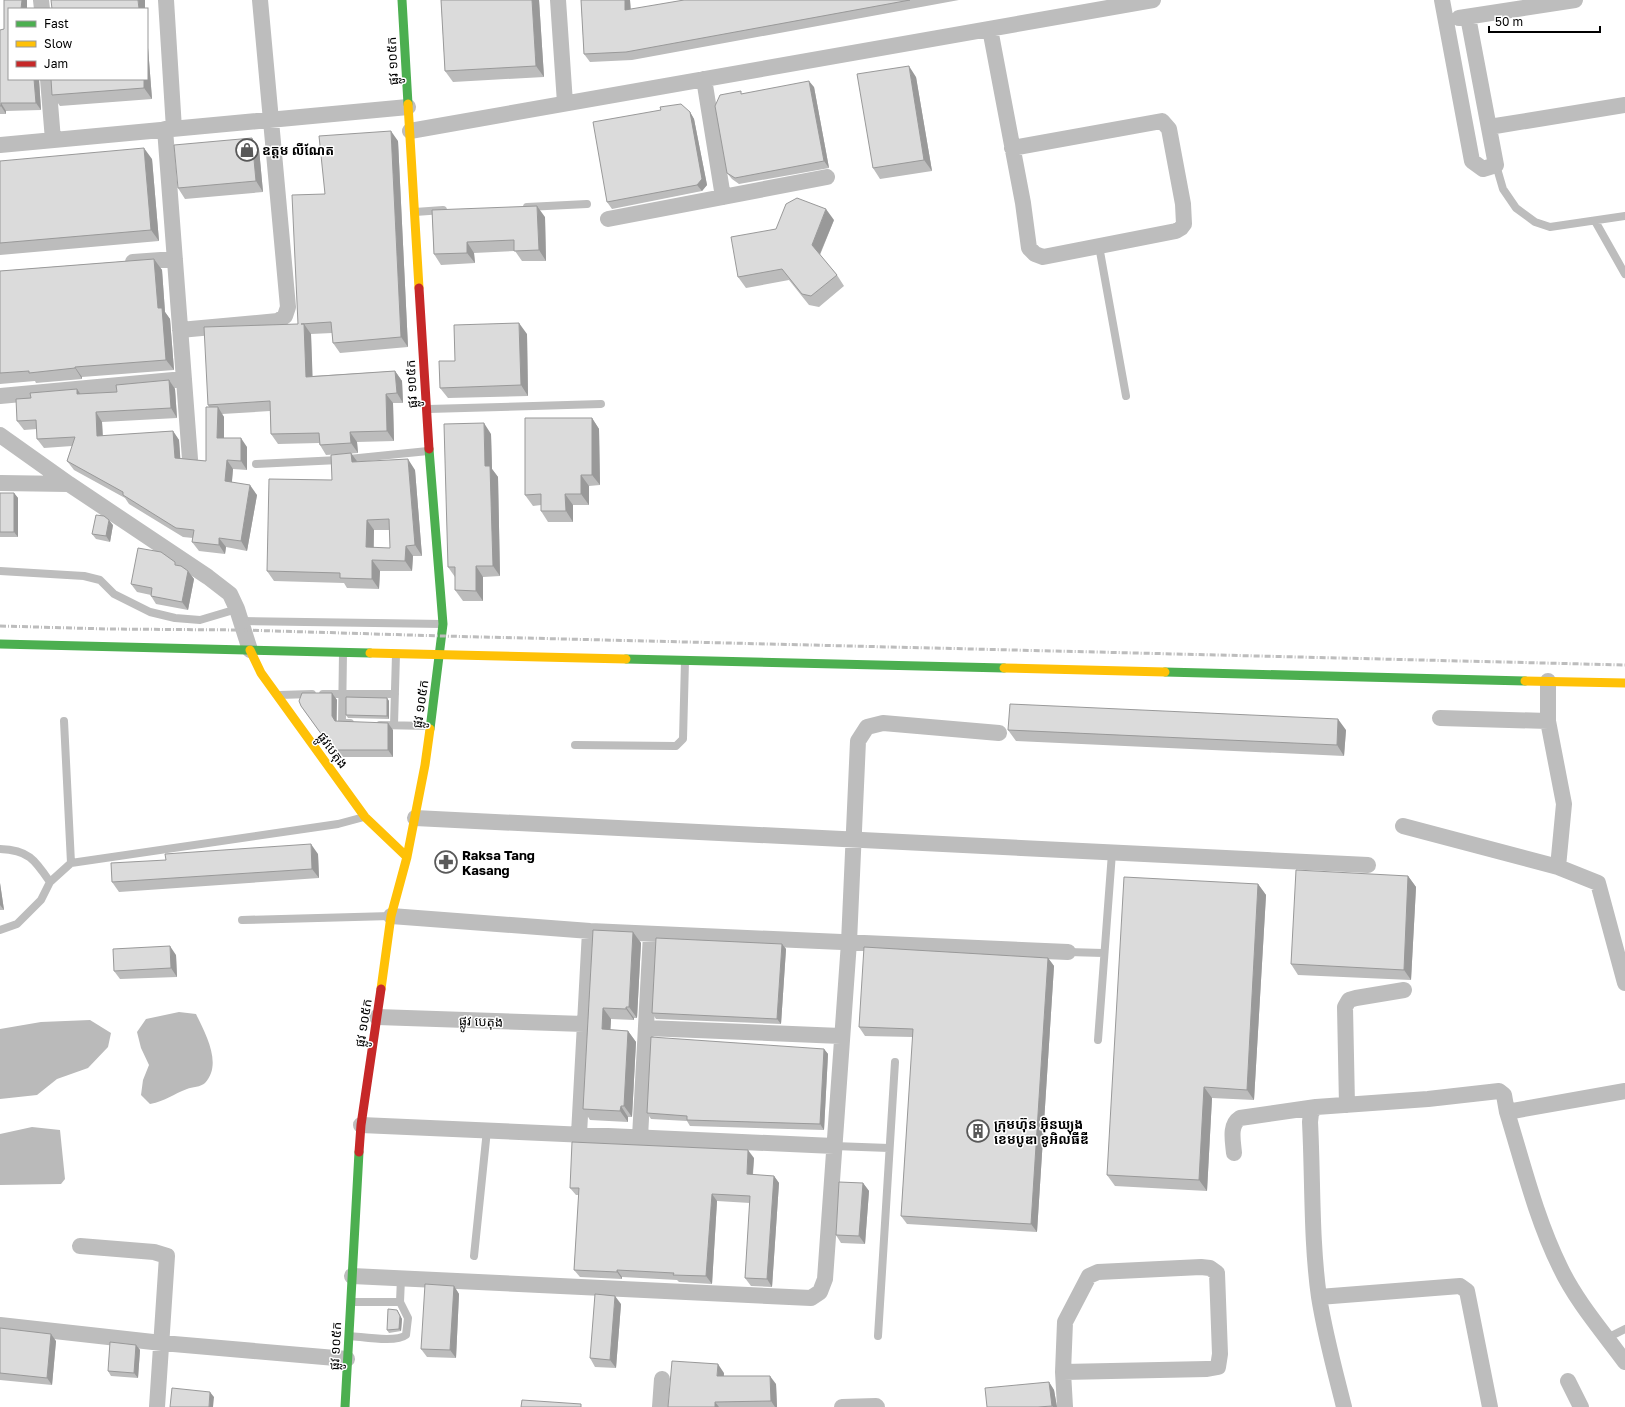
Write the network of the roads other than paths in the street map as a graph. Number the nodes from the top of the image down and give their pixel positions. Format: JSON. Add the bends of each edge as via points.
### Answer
{"nodes":[{"id":1,"x":166,"y":0,"type":"edge"},
{"id":2,"x":260,"y":0,"type":"edge"},
{"id":3,"x":402,"y":0,"type":"edge"},
{"id":4,"x":558,"y":0,"type":"edge"},
{"id":5,"x":1153,"y":0,"type":"edge"},
{"id":6,"x":1442,"y":0,"type":"edge"},
{"id":7,"x":1575,"y":0,"type":"edge"},
{"id":8,"x":1468,"y":17,"type":"junction"},
{"id":9,"x":1446,"y":20,"type":"junction"},
{"id":10,"x":990,"y":29,"type":"junction"},
{"id":11,"x":704,"y":79,"type":"junction"},
{"id":12,"x":48,"y":80,"type":"edge"},
{"id":13,"x":565,"y":103,"type":"junction"},
{"id":14,"x":1625,"y":105,"type":"edge"},
{"id":15,"x":408,"y":107,"type":"junction"},
{"id":16,"x":270,"y":120,"type":"junction"},
{"id":17,"x":1489,"y":127,"type":"junction"},
{"id":18,"x":169,"y":129,"type":"junction"},
{"id":19,"x":410,"y":131,"type":"junction"},
{"id":20,"x":53,"y":140,"type":"junction"},
{"id":21,"x":0,"y":145,"type":"edge"},
{"id":22,"x":1012,"y":148,"type":"junction"},
{"id":23,"x":1496,"y":165,"type":"junction"},
{"id":24,"x":827,"y":177,"type":"dead end"},
{"id":25,"x":723,"y":197,"type":"junction"},
{"id":26,"x":587,"y":204,"type":"dead end"},
{"id":27,"x":516,"y":207,"type":"edge"},
{"id":28,"x":453,"y":210,"type":"edge"},
{"id":29,"x":414,"y":212,"type":"junction"},
{"id":30,"x":1625,"y":216,"type":"edge"},
{"id":31,"x":608,"y":219,"type":"dead end"},
{"id":32,"x":1595,"y":221,"type":"junction"},
{"id":33,"x":1099,"y":246,"type":"junction"},
{"id":34,"x":175,"y":258,"type":"junction"},
{"id":35,"x":119,"y":263,"type":"edge"},
{"id":36,"x":1625,"y":274,"type":"edge"},
{"id":37,"x":180,"y":330,"type":"junction"},
{"id":38,"x":184,"y":380,"type":"junction"},
{"id":39,"x":0,"y":396,"type":"edge"},
{"id":40,"x":1126,"y":396,"type":"dead end"},
{"id":41,"x":601,"y":404,"type":"dead end"},
{"id":42,"x":426,"y":410,"type":"junction"},
{"id":43,"x":0,"y":435,"type":"edge"},
{"id":44,"x":429,"y":451,"type":"junction"},
{"id":45,"x":190,"y":459,"type":"edge"},
{"id":46,"x":256,"y":464,"type":"dead end"},
{"id":47,"x":0,"y":483,"type":"edge"},
{"id":48,"x":69,"y":484,"type":"junction"},
{"id":49,"x":0,"y":571,"type":"edge"},
{"id":50,"x":239,"y":615,"type":"junction"},
{"id":51,"x":443,"y":624,"type":"junction"},
{"id":52,"x":0,"y":644,"type":"edge"},
{"id":53,"x":250,"y":650,"type":"junction"},
{"id":54,"x":343,"y":652,"type":"junction"},
{"id":55,"x":396,"y":653,"type":"junction"},
{"id":56,"x":440,"y":654,"type":"junction"},
{"id":57,"x":685,"y":660,"type":"junction"},
{"id":58,"x":1548,"y":681,"type":"junction"},
{"id":59,"x":1625,"y":683,"type":"edge"},
{"id":60,"x":343,"y":694,"type":"junction"},
{"id":61,"x":395,"y":694,"type":"junction"},
{"id":62,"x":276,"y":695,"type":"junction"},
{"id":63,"x":1440,"y":718,"type":"dead end"},
{"id":64,"x":64,"y":721,"type":"dead end"},
{"id":65,"x":1548,"y":721,"type":"junction"},
{"id":66,"x":357,"y":724,"type":"edge"},
{"id":67,"x":372,"y":724,"type":"edge"},
{"id":68,"x":394,"y":725,"type":"junction"},
{"id":69,"x":430,"y":726,"type":"junction"},
{"id":70,"x":999,"y":734,"type":"dead end"},
{"id":71,"x":575,"y":745,"type":"dead end"},
{"id":72,"x":365,"y":817,"type":"junction"},
{"id":73,"x":415,"y":818,"type":"junction"},
{"id":74,"x":1402,"y":826,"type":"dead end"},
{"id":75,"x":853,"y":840,"type":"junction"},
{"id":76,"x":0,"y":849,"type":"edge"},
{"id":77,"x":1112,"y":853,"type":"junction"},
{"id":78,"x":407,"y":857,"type":"junction"},
{"id":79,"x":71,"y":863,"type":"junction"},
{"id":80,"x":1368,"y":866,"type":"dead end"},
{"id":81,"x":1558,"y":867,"type":"junction"},
{"id":82,"x":50,"y":882,"type":"junction"},
{"id":83,"x":391,"y":916,"type":"junction"},
{"id":84,"x":242,"y":920,"type":"dead end"},
{"id":85,"x":0,"y":930,"type":"edge"},
{"id":86,"x":590,"y":931,"type":"junction"},
{"id":87,"x":651,"y":934,"type":"junction"},
{"id":88,"x":849,"y":942,"type":"junction"},
{"id":89,"x":1068,"y":952,"type":"joint"},
{"id":90,"x":1103,"y":953,"type":"junction"},
{"id":91,"x":1625,"y":983,"type":"edge"},
{"id":92,"x":1404,"y":990,"type":"dead end"},
{"id":93,"x":377,"y":1017,"type":"junction"},
{"id":94,"x":584,"y":1024,"type":"junction"},
{"id":95,"x":646,"y":1028,"type":"junction"},
{"id":96,"x":841,"y":1036,"type":"junction"},
{"id":97,"x":1098,"y":1040,"type":"dead end"},
{"id":98,"x":895,"y":1062,"type":"dead end"},
{"id":99,"x":1625,"y":1091,"type":"edge"},
{"id":100,"x":1347,"y":1105,"type":"junction"},
{"id":101,"x":1316,"y":1107,"type":"junction"},
{"id":102,"x":1507,"y":1112,"type":"junction"},
{"id":103,"x":360,"y":1124,"type":"junction"},
{"id":104,"x":487,"y":1130,"type":"junction"},
{"id":105,"x":579,"y":1134,"type":"junction"},
{"id":106,"x":640,"y":1137,"type":"junction"},
{"id":107,"x":834,"y":1146,"type":"junction"},
{"id":108,"x":889,"y":1148,"type":"junction"},
{"id":109,"x":1234,"y":1153,"type":"dead end"},
{"id":110,"x":80,"y":1246,"type":"dead end"},
{"id":111,"x":474,"y":1256,"type":"dead end"},
{"id":112,"x":352,"y":1276,"type":"junction"},
{"id":113,"x":400,"y":1278,"type":"junction"},
{"id":114,"x":1319,"y":1297,"type":"junction"},
{"id":115,"x":351,"y":1302,"type":"junction"},
{"id":116,"x":400,"y":1302,"type":"junction"},
{"id":117,"x":0,"y":1325,"type":"edge"},
{"id":118,"x":1625,"y":1328,"type":"edge"},
{"id":119,"x":349,"y":1336,"type":"junction"},
{"id":120,"x":878,"y":1336,"type":"dead end"},
{"id":121,"x":1607,"y":1338,"type":"junction"},
{"id":122,"x":162,"y":1343,"type":"junction"},
{"id":123,"x":347,"y":1359,"type":"junction"},
{"id":124,"x":1625,"y":1362,"type":"edge"},
{"id":125,"x":1063,"y":1372,"type":"junction"},
{"id":126,"x":662,"y":1380,"type":"dead end"},
{"id":127,"x":1568,"y":1381,"type":"dead end"},
{"id":128,"x":157,"y":1407,"type":"edge"},
{"id":129,"x":345,"y":1407,"type":"edge"},
{"id":130,"x":660,"y":1407,"type":"edge"},
{"id":131,"x":842,"y":1407,"type":"edge"},
{"id":132,"x":878,"y":1407,"type":"edge"},
{"id":133,"x":1065,"y":1407,"type":"edge"},
{"id":134,"x":1344,"y":1407,"type":"edge"},
{"id":135,"x":1490,"y":1407,"type":"edge"},
{"id":136,"x":1581,"y":1407,"type":"edge"}],
"edges":[{"from":1,"to":18,"type":"street"},
{"from":2,"to":16,"type":"street"},
{"from":3,"to":15,"type":"main road","name":"ផ្លូវ ១០៥ក"},
{"from":4,"to":13,"type":"street"},
{"from":5,"to":10,"type":"street"},
{"from":6,"to":9,"type":"street"},
{"from":7,"to":8,"type":"street"},
{"from":8,"to":9,"type":"street"},
{"from":8,"to":17,"type":"street"},
{"from":9,"to":23,"type":"street","via":[[1472,161],[1482,169]]},
{"from":10,"to":11,"type":"street"},
{"from":10,"to":22,"type":"street"},
{"from":11,"to":13,"type":"street"},
{"from":11,"to":25,"type":"street"},
{"from":12,"to":20,"type":"street"},
{"from":13,"to":19,"type":"street"},
{"from":14,"to":17,"type":"street"},
{"from":15,"to":16,"type":"street"},
{"from":15,"to":19,"type":"main road","name":"ផ្លូវ ១០៥ក"},
{"from":16,"to":18,"type":"street"},
{"from":16,"to":37,"type":"street","via":[[288,308],[285,316],[278,321]]},
{"from":17,"to":23,"type":"street"},
{"from":18,"to":20,"type":"street"},
{"from":18,"to":34,"type":"street"},
{"from":19,"to":29,"type":"main road","name":"ផ្លូវ ១០៥ក"},
{"from":20,"to":21,"type":"street"},
{"from":22,"to":33,"type":"street","via":[[1029,248],[1043,257]]},
{"from":22,"to":33,"type":"street","via":[[1159,121],[1166,125],[1169,129],[1183,204],[1182,228]]},
{"from":23,"to":32,"type":"lane","via":[[1503,189],[1516,208],[1535,222],[1550,227]]},
{"from":24,"to":25,"type":"street"},
{"from":25,"to":31,"type":"street"},
{"from":26,"to":27,"type":"lane"},
{"from":28,"to":29,"type":"lane"},
{"from":29,"to":42,"type":"main road","name":"ផ្លូវ ១០៥ក"},
{"from":30,"to":32,"type":"lane"},
{"from":32,"to":36,"type":"lane"},
{"from":33,"to":40,"type":"lane"},
{"from":34,"to":35,"type":"street"},
{"from":34,"to":37,"type":"street"},
{"from":37,"to":38,"type":"street"},
{"from":38,"to":39,"type":"street"},
{"from":38,"to":45,"type":"street"},
{"from":41,"to":42,"type":"lane"},
{"from":42,"to":44,"type":"main road","name":"ផ្លូវ ១០៥ក"},
{"from":43,"to":48,"type":"street"},
{"from":44,"to":46,"type":"lane","via":[[339,460]]},
{"from":44,"to":51,"type":"main road","name":"ផ្លូវ ១០៥ក"},
{"from":47,"to":48,"type":"street"},
{"from":48,"to":50,"type":"street","via":[[208,577],[230,594]]},
{"from":49,"to":50,"type":"lane","via":[[84,576],[100,580],[114,594],[150,612],[175,618],[200,620]]},
{"from":50,"to":51,"type":"lane"},
{"from":50,"to":53,"type":"street"},
{"from":51,"to":56,"type":"main road","name":"ផ្លូវ ១០៥ក"},
{"from":52,"to":53,"type":"main road"},
{"from":53,"to":54,"type":"main road"},
{"from":53,"to":62,"type":"main road","name":"ផ្លូវបេតុង","via":[[261,674]]},
{"from":54,"to":55,"type":"main road"},
{"from":54,"to":60,"type":"lane"},
{"from":55,"to":56,"type":"main road"},
{"from":55,"to":61,"type":"lane"},
{"from":56,"to":57,"type":"main road"},
{"from":56,"to":69,"type":"main road","name":"ផ្លូវ ១០៥ក"},
{"from":57,"to":58,"type":"main road"},
{"from":57,"to":71,"type":"lane","via":[[683,739],[676,746]]},
{"from":58,"to":59,"type":"main road"},
{"from":58,"to":65,"type":"street"},
{"from":60,"to":61,"type":"lane"},
{"from":60,"to":62,"type":"lane"},
{"from":60,"to":66,"type":"lane","via":[[342,723]]},
{"from":61,"to":68,"type":"lane"},
{"from":62,"to":72,"type":"main road","name":"ផ្លូវបេតុង"},
{"from":63,"to":65,"type":"street"},
{"from":64,"to":79,"type":"lane"},
{"from":65,"to":81,"type":"street","via":[[1564,804]]},
{"from":67,"to":68,"type":"lane"},
{"from":68,"to":69,"type":"lane"},
{"from":69,"to":73,"type":"main road","name":"ផ្លូវ ១០៥ក"},
{"from":70,"to":75,"type":"street","via":[[883,723],[867,727],[858,741]]},
{"from":72,"to":78,"type":"main road","name":"ផ្លូវបេតុង"},
{"from":72,"to":79,"type":"lane","via":[[338,824]]},
{"from":73,"to":75,"type":"street"},
{"from":73,"to":78,"type":"main road","name":"ផ្លូវ ១០៥ក"},
{"from":74,"to":81,"type":"street"},
{"from":75,"to":77,"type":"street"},
{"from":75,"to":88,"type":"street"},
{"from":76,"to":82,"type":"lane","via":[[14,850],[36,860]]},
{"from":77,"to":80,"type":"street"},
{"from":77,"to":90,"type":"lane"},
{"from":78,"to":83,"type":"main road","name":"ផ្លូវ ១០៥ក"},
{"from":79,"to":82,"type":"lane"},
{"from":81,"to":91,"type":"street","via":[[1598,883]]},
{"from":82,"to":85,"type":"lane","via":[[41,900],[17,924]]},
{"from":83,"to":84,"type":"lane"},
{"from":83,"to":86,"type":"street"},
{"from":83,"to":93,"type":"main road","name":"ផ្លូវ ១០៥ក"},
{"from":86,"to":87,"type":"street"},
{"from":86,"to":94,"type":"street"},
{"from":87,"to":88,"type":"street"},
{"from":87,"to":95,"type":"street"},
{"from":88,"to":89,"type":"street"},
{"from":88,"to":96,"type":"street"},
{"from":89,"to":90,"type":"lane"},
{"from":90,"to":97,"type":"lane"},
{"from":92,"to":100,"type":"street","via":[[1349,1000],[1345,1007]]},
{"from":93,"to":94,"type":"street","name":"ផ្លូវ បេតុង"},
{"from":93,"to":103,"type":"main road","name":"ផ្លូវ ១០៥ក"},
{"from":94,"to":105,"type":"street"},
{"from":95,"to":96,"type":"street"},
{"from":95,"to":106,"type":"street"},
{"from":96,"to":107,"type":"street"},
{"from":98,"to":108,"type":"lane"},
{"from":99,"to":102,"type":"street"},
{"from":100,"to":101,"type":"street"},
{"from":100,"to":102,"type":"street","via":[[1499,1091],[1504,1095]]},
{"from":101,"to":109,"type":"street","via":[[1240,1118],[1235,1121],[1233,1128]]},
{"from":101,"to":114,"type":"street","via":[[1311,1114],[1310,1122]]},
{"from":102,"to":121,"type":"street","via":[[1542,1226],[1560,1268]]},
{"from":103,"to":104,"type":"street"},
{"from":103,"to":112,"type":"main road","name":"ផ្លូវ ១០៥ក"},
{"from":104,"to":105,"type":"street"},
{"from":104,"to":111,"type":"lane"},
{"from":105,"to":106,"type":"street"},
{"from":106,"to":107,"type":"street"},
{"from":107,"to":108,"type":"lane"},
{"from":107,"to":113,"type":"street","via":[[825,1279],[820,1292],[811,1298]]},
{"from":108,"to":120,"type":"lane"},
{"from":110,"to":122,"type":"street","via":[[166,1255]]},
{"from":112,"to":113,"type":"street"},
{"from":112,"to":115,"type":"main road","name":"ផ្លូវ ១០៥ក"},
{"from":113,"to":116,"type":"lane"},
{"from":114,"to":134,"type":"street"},
{"from":114,"to":135,"type":"street","via":[[1460,1286],[1467,1292]]},
{"from":115,"to":116,"type":"lane"},
{"from":115,"to":119,"type":"main road","name":"ផ្លូវ ១០៥ក"},
{"from":116,"to":119,"type":"lane","via":[[408,1318],[406,1335],[401,1339]]},
{"from":117,"to":122,"type":"street"},
{"from":118,"to":121,"type":"lane"},
{"from":119,"to":123,"type":"main road","name":"ផ្លូវ ១០៥ក"},
{"from":121,"to":124,"type":"street"},
{"from":122,"to":123,"type":"street"},
{"from":122,"to":128,"type":"street"},
{"from":123,"to":129,"type":"main road","name":"ផ្លូវ ១០៥ក"},
{"from":125,"to":125,"type":"street","via":[[1065,1322],[1089,1276],[1098,1272],[1201,1267],[1210,1268],[1217,1273],[1220,1354],[1218,1367]]},
{"from":125,"to":133,"type":"street"},
{"from":126,"to":130,"type":"street"},
{"from":127,"to":136,"type":"street"},
{"from":131,"to":132,"type":"street"}]}
